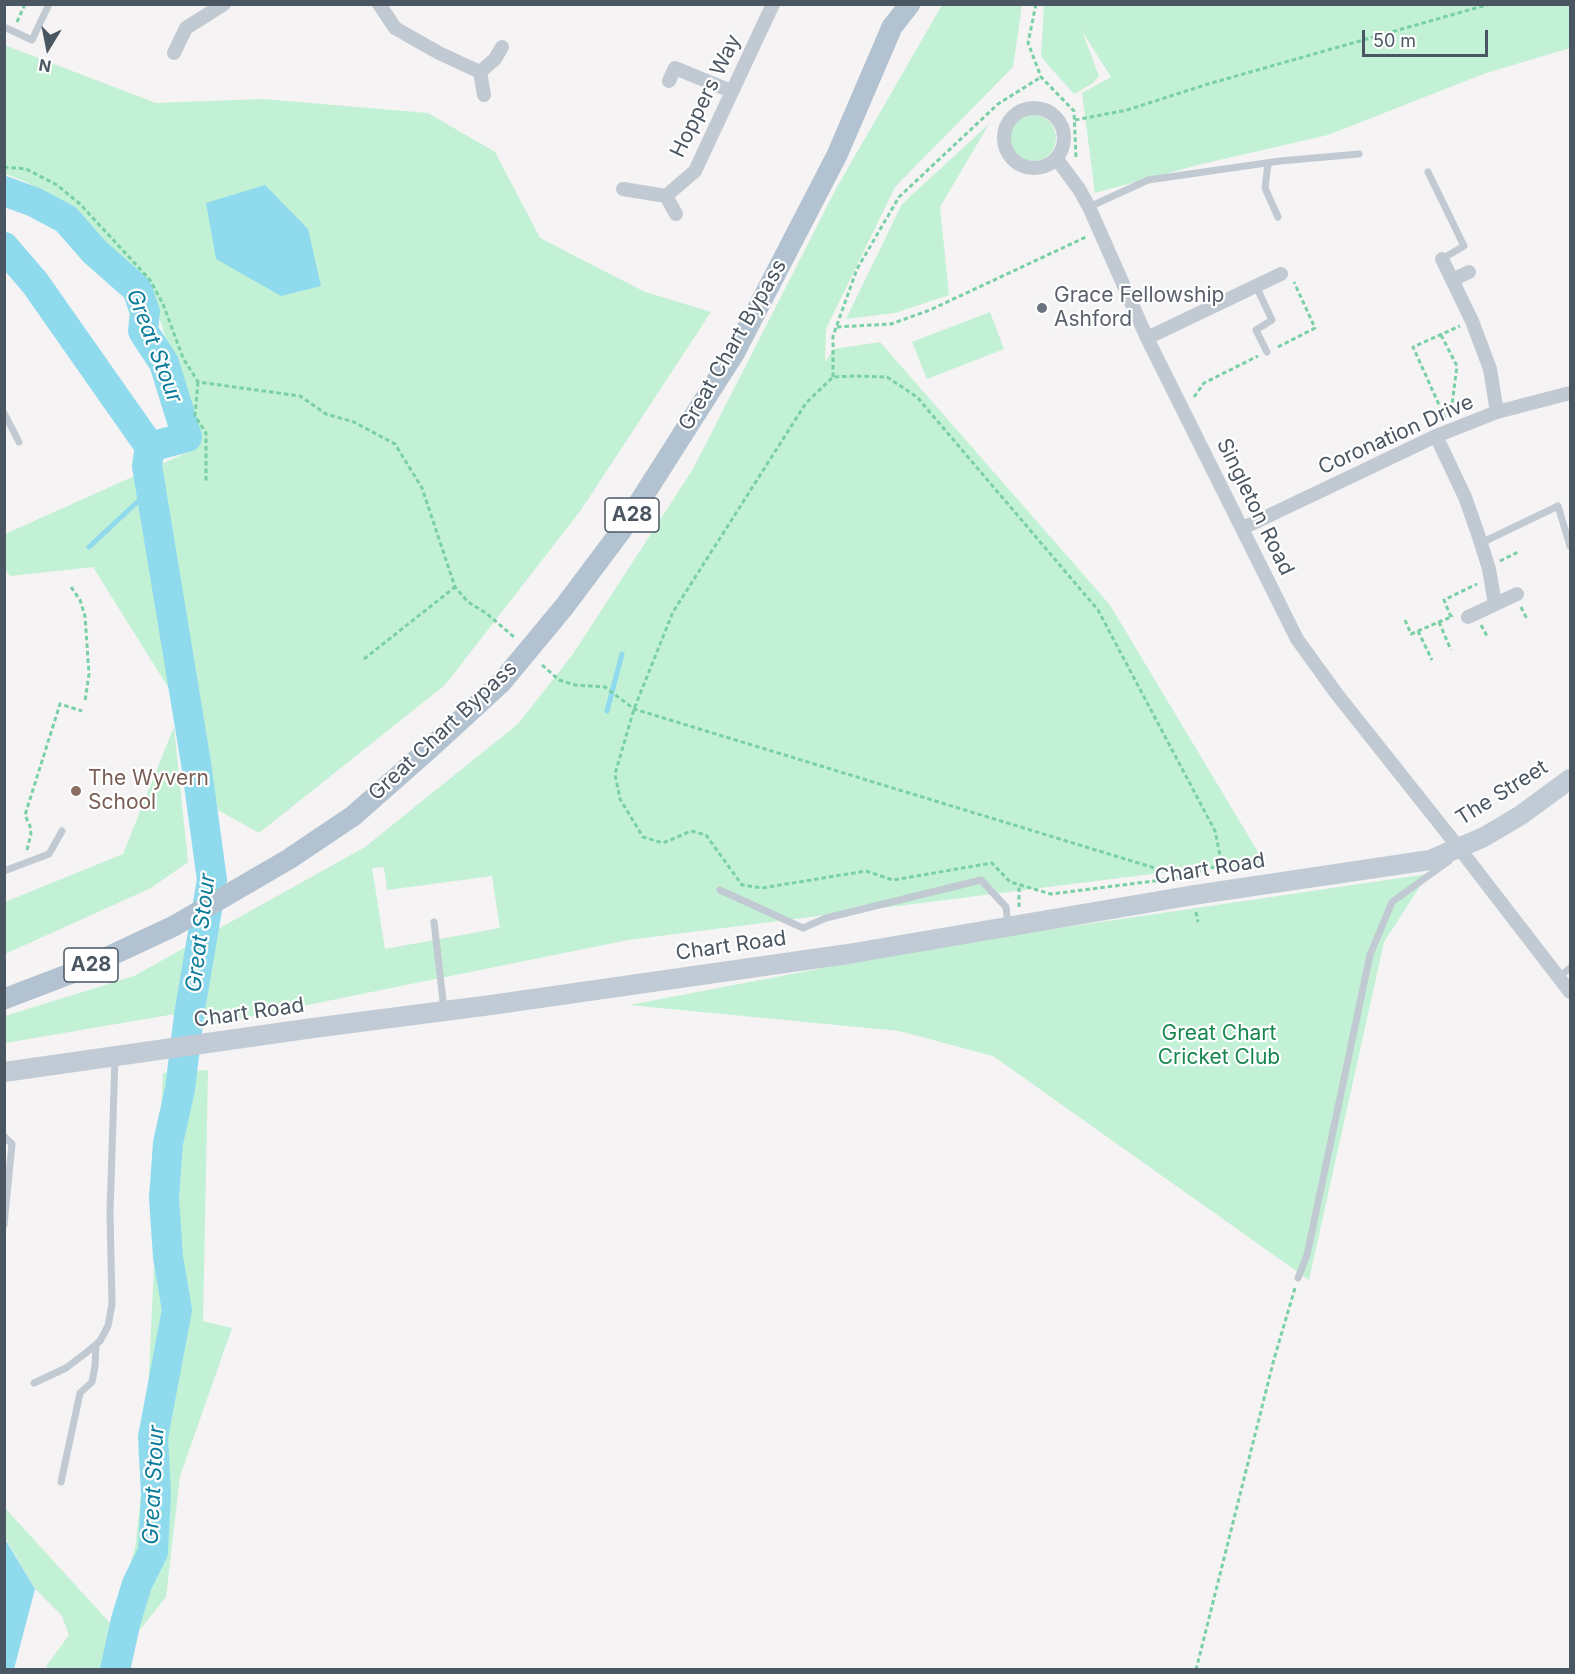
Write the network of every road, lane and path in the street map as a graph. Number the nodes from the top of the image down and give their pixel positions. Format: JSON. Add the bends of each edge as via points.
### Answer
{"nodes":[{"id":1,"x":25,"y":4,"type":"edge"},
{"id":2,"x":49,"y":4,"type":"edge"},
{"id":3,"x":224,"y":4,"type":"edge"},
{"id":4,"x":380,"y":4,"type":"edge"},
{"id":5,"x":773,"y":4,"type":"edge"},
{"id":6,"x":894,"y":4,"type":"edge"},
{"id":7,"x":910,"y":4,"type":"edge"},
{"id":8,"x":1036,"y":4,"type":"edge"},
{"id":9,"x":1490,"y":4,"type":"edge"},
{"id":10,"x":4,"y":27,"type":"edge"},
{"id":11,"x":892,"y":27,"type":"junction"},
{"id":12,"x":14,"y":32,"type":"junction"},
{"id":13,"x":502,"y":47,"type":"dead end"},
{"id":14,"x":174,"y":52,"type":"dead end"},
{"id":15,"x":480,"y":72,"type":"junction"},
{"id":16,"x":1041,"y":77,"type":"junction"},
{"id":17,"x":669,"y":81,"type":"dead end"},
{"id":18,"x":731,"y":91,"type":"junction"},
{"id":19,"x":484,"y":96,"type":"dead end"},
{"id":20,"x":1075,"y":120,"type":"junction"},
{"id":21,"x":1359,"y":154,"type":"dead end"},
{"id":22,"x":1056,"y":158,"type":"junction"},
{"id":23,"x":1076,"y":161,"type":"dead end"},
{"id":24,"x":1268,"y":164,"type":"junction"},
{"id":25,"x":4,"y":167,"type":"edge"},
{"id":26,"x":1428,"y":172,"type":"dead end"},
{"id":27,"x":623,"y":189,"type":"dead end"},
{"id":28,"x":666,"y":196,"type":"junction"},
{"id":29,"x":1089,"y":207,"type":"junction"},
{"id":30,"x":676,"y":214,"type":"dead end"},
{"id":31,"x":1278,"y":217,"type":"dead end"},
{"id":32,"x":1099,"y":231,"type":"junction"},
{"id":33,"x":1442,"y":259,"type":"joint"},
{"id":34,"x":1469,"y":272,"type":"dead end"},
{"id":35,"x":1281,"y":274,"type":"dead end"},
{"id":36,"x":1452,"y":279,"type":"junction"},
{"id":37,"x":1256,"y":286,"type":"junction"},
{"id":38,"x":1472,"y":321,"type":"junction"},
{"id":39,"x":837,"y":327,"type":"junction"},
{"id":40,"x":1442,"y":334,"type":"junction"},
{"id":41,"x":1147,"y":338,"type":"junction"},
{"id":42,"x":1267,"y":352,"type":"dead end"},
{"id":43,"x":833,"y":377,"type":"junction"},
{"id":44,"x":198,"y":382,"type":"junction"},
{"id":45,"x":1570,"y":393,"type":"edge"},
{"id":46,"x":1497,"y":412,"type":"junction"},
{"id":47,"x":4,"y":413,"type":"edge"},
{"id":48,"x":1444,"y":415,"type":"junction"},
{"id":49,"x":1451,"y":430,"type":"junction"},
{"id":50,"x":1437,"y":436,"type":"junction"},
{"id":51,"x":19,"y":442,"type":"dead end"},
{"id":52,"x":206,"y":482,"type":"dead end"},
{"id":53,"x":1243,"y":528,"type":"junction"},
{"id":54,"x":1481,"y":543,"type":"junction"},
{"id":55,"x":1570,"y":546,"type":"edge"},
{"id":56,"x":1520,"y":551,"type":"dead end"},
{"id":57,"x":1489,"y":573,"type":"junction"},
{"id":58,"x":71,"y":587,"type":"dead end"},
{"id":59,"x":455,"y":587,"type":"junction"},
{"id":60,"x":1518,"y":598,"type":"joint"},
{"id":61,"x":1495,"y":604,"type":"junction"},
{"id":62,"x":1451,"y":617,"type":"junction"},
{"id":63,"x":1468,"y":617,"type":"joint"},
{"id":64,"x":1527,"y":619,"type":"dead end"},
{"id":65,"x":1405,"y":620,"type":"dead end"},
{"id":66,"x":1439,"y":622,"type":"junction"},
{"id":67,"x":1418,"y":631,"type":"junction"},
{"id":68,"x":516,"y":639,"type":"dead end"},
{"id":69,"x":1451,"y":651,"type":"dead end"},
{"id":70,"x":364,"y":659,"type":"dead end"},
{"id":71,"x":1432,"y":660,"type":"dead end"},
{"id":72,"x":542,"y":665,"type":"dead end"},
{"id":73,"x":85,"y":700,"type":"dead end"},
{"id":74,"x":634,"y":709,"type":"junction"},
{"id":75,"x":82,"y":711,"type":"dead end"},
{"id":76,"x":1570,"y":779,"type":"edge"},
{"id":77,"x":62,"y":831,"type":"dead end"},
{"id":78,"x":1459,"y":848,"type":"junction"},
{"id":79,"x":22,"y":866,"type":"junction"},
{"id":80,"x":4,"y":871,"type":"edge"},
{"id":81,"x":1181,"y":876,"type":"junction"},
{"id":82,"x":720,"y":890,"type":"dead end"},
{"id":83,"x":1194,"y":895,"type":"junction"},
{"id":84,"x":434,"y":922,"type":"dead end"},
{"id":85,"x":1008,"y":926,"type":"junction"},
{"id":86,"x":1570,"y":968,"type":"edge"},
{"id":87,"x":1559,"y":977,"type":"junction"},
{"id":88,"x":1570,"y":992,"type":"edge"},
{"id":89,"x":4,"y":999,"type":"edge"},
{"id":90,"x":445,"y":1011,"type":"junction"},
{"id":91,"x":116,"y":1056,"type":"junction"},
{"id":92,"x":4,"y":1072,"type":"edge"},
{"id":93,"x":4,"y":1136,"type":"edge"},
{"id":94,"x":4,"y":1225,"type":"edge"},
{"id":95,"x":1298,"y":1278,"type":"joint"},
{"id":96,"x":96,"y":1345,"type":"junction"},
{"id":97,"x":34,"y":1383,"type":"dead end"},
{"id":98,"x":61,"y":1482,"type":"dead end"},
{"id":99,"x":1196,"y":1670,"type":"edge"}],
"edges":[{"from":1,"to":12,"type":"path"},
{"from":2,"to":12,"type":"lane","via":[[32,40]]},
{"from":3,"to":14,"type":"street","via":[[186,28]]},
{"from":4,"to":15,"type":"street","via":[[395,28]]},
{"from":5,"to":18,"type":"street","name":"Hoppers Way"},
{"from":6,"to":11,"type":"main road","name":"Great Chart Bypass","number":"A28"},
{"from":7,"to":11,"type":"main road","name":"Great Chart Bypass","number":"A28"},
{"from":8,"to":16,"type":"path","via":[[1028,43]]},
{"from":9,"to":20,"type":"path","via":[[1127,110]]},
{"from":10,"to":12,"type":"lane"},
{"from":11,"to":89,"type":"main road","name":"Great Chart Bypass","number":"A28","via":[[837,154],[735,352],[621,531],[501,683],[353,816],[289,859],[174,926],[80,970]]},
{"from":13,"to":15,"type":"street"},
{"from":15,"to":19,"type":"street"},
{"from":16,"to":20,"type":"path","via":[[1074,111]]},
{"from":16,"to":39,"type":"path","via":[[998,104],[899,197],[857,269]]},
{"from":17,"to":18,"type":"street","via":[[675,68]]},
{"from":18,"to":28,"type":"street","name":"Hoppers Way","via":[[695,171]]},
{"from":20,"to":23,"type":"path"},
{"from":21,"to":24,"type":"lane"},
{"from":22,"to":22,"type":"street","via":[[1037,168],[1015,161],[1004,144],[1004,130],[1012,116],[1035,107],[1057,117],[1064,131],[1063,147]]},
{"from":22,"to":29,"type":"street","name":"Singleton Road"},
{"from":24,"to":29,"type":"lane","via":[[1148,180]]},
{"from":24,"to":31,"type":"lane","via":[[1265,188]]},
{"from":25,"to":44,"type":"path","via":[[26,169],[57,185],[80,204],[150,280],[164,304],[183,358]]},
{"from":26,"to":33,"type":"lane","via":[[1464,246]]},
{"from":27,"to":28,"type":"street"},
{"from":28,"to":30,"type":"street"},
{"from":29,"to":32,"type":"street","name":"Singleton Road"},
{"from":32,"to":39,"type":"path","via":[[930,310],[891,324]]},
{"from":32,"to":41,"type":"street","name":"Singleton Road"},
{"from":33,"to":36,"type":"street"},
{"from":34,"to":36,"type":"street"},
{"from":35,"to":37,"type":"street"},
{"from":36,"to":38,"type":"street"},
{"from":37,"to":41,"type":"street"},
{"from":37,"to":42,"type":"lane","via":[[1272,320],[1256,330]]},
{"from":38,"to":40,"type":"path"},
{"from":38,"to":46,"type":"street","via":[[1490,369]]},
{"from":39,"to":43,"type":"path","via":[[833,336]]},
{"from":40,"to":48,"type":"path","via":[[1457,366],[1451,412]]},
{"from":40,"to":48,"type":"path","via":[[1413,347]]},
{"from":41,"to":53,"type":"street","name":"Singleton Road"},
{"from":43,"to":74,"type":"path","via":[[806,403],[673,612]]},
{"from":43,"to":81,"type":"path","via":[[888,377],[917,396],[1098,610],[1215,831],[1222,865]]},
{"from":44,"to":52,"type":"path","via":[[195,416],[206,433]]},
{"from":44,"to":59,"type":"path","via":[[300,396],[326,414],[354,422],[395,444],[422,488]]},
{"from":45,"to":46,"type":"street","name":"Coronation Drive"},
{"from":46,"to":49,"type":"street","name":"Coronation Drive"},
{"from":47,"to":51,"type":"lane"},
{"from":48,"to":49,"type":"path"},
{"from":49,"to":50,"type":"street","name":"Coronation Drive"},
{"from":50,"to":53,"type":"street","name":"Coronation Drive"},
{"from":50,"to":54,"type":"street"},
{"from":53,"to":78,"type":"street","name":"Singleton Road","via":[[1297,639]]},
{"from":54,"to":55,"type":"lane","via":[[1558,506]]},
{"from":54,"to":57,"type":"street"},
{"from":56,"to":57,"type":"path"},
{"from":57,"to":61,"type":"street"},
{"from":57,"to":62,"type":"path","via":[[1444,600]]},
{"from":58,"to":73,"type":"path","via":[[85,616],[89,674]]},
{"from":59,"to":68,"type":"path"},
{"from":59,"to":70,"type":"path"},
{"from":60,"to":61,"type":"street"},
{"from":60,"to":64,"type":"path"},
{"from":61,"to":63,"type":"street"},
{"from":62,"to":63,"type":"path","via":[[1464,611]]},
{"from":62,"to":66,"type":"path"},
{"from":65,"to":67,"type":"path","via":[[1411,634]]},
{"from":66,"to":67,"type":"path"},
{"from":66,"to":69,"type":"path"},
{"from":67,"to":71,"type":"path"},
{"from":72,"to":74,"type":"path","via":[[560,680],[605,687]]},
{"from":74,"to":81,"type":"path"},
{"from":74,"to":81,"type":"path","via":[[615,774],[620,799],[643,837],[663,843],[691,831],[706,835],[742,885],[762,888],[866,871],[893,880],[992,863],[1010,882],[1051,894]]},
{"from":75,"to":79,"type":"path","via":[[60,704],[25,814],[31,834]]},
{"from":76,"to":78,"type":"street","name":"The Street","via":[[1521,815]]},
{"from":77,"to":79,"type":"lane","via":[[49,854]]},
{"from":78,"to":83,"type":"street","name":"Chart Road","via":[[1430,860]]},
{"from":78,"to":87,"type":"street","name":"Singleton Road"},
{"from":78,"to":95,"type":"lane","via":[[1453,857],[1392,902],[1370,955],[1307,1255]]},
{"from":79,"to":80,"type":"lane"},
{"from":81,"to":83,"type":"path","via":[[1191,883]]},
{"from":82,"to":85,"type":"lane","via":[[803,927],[981,880],[1006,907]]},
{"from":83,"to":85,"type":"street","name":"Chart Road"},
{"from":84,"to":90,"type":"lane"},
{"from":85,"to":90,"type":"street","name":"Chart Road","via":[[848,954]]},
{"from":86,"to":87,"type":"lane"},
{"from":87,"to":88,"type":"street","name":"Singleton Road"},
{"from":90,"to":91,"type":"street","name":"Chart Road"},
{"from":91,"to":92,"type":"street","name":"Chart Road"},
{"from":91,"to":96,"type":"lane","via":[[110,1212],[112,1305],[108,1326]]},
{"from":93,"to":94,"type":"lane","via":[[12,1144]]},
{"from":95,"to":99,"type":"path"},
{"from":96,"to":97,"type":"lane","via":[[66,1368]]},
{"from":96,"to":98,"type":"lane","via":[[92,1382],[80,1392]]}]}
